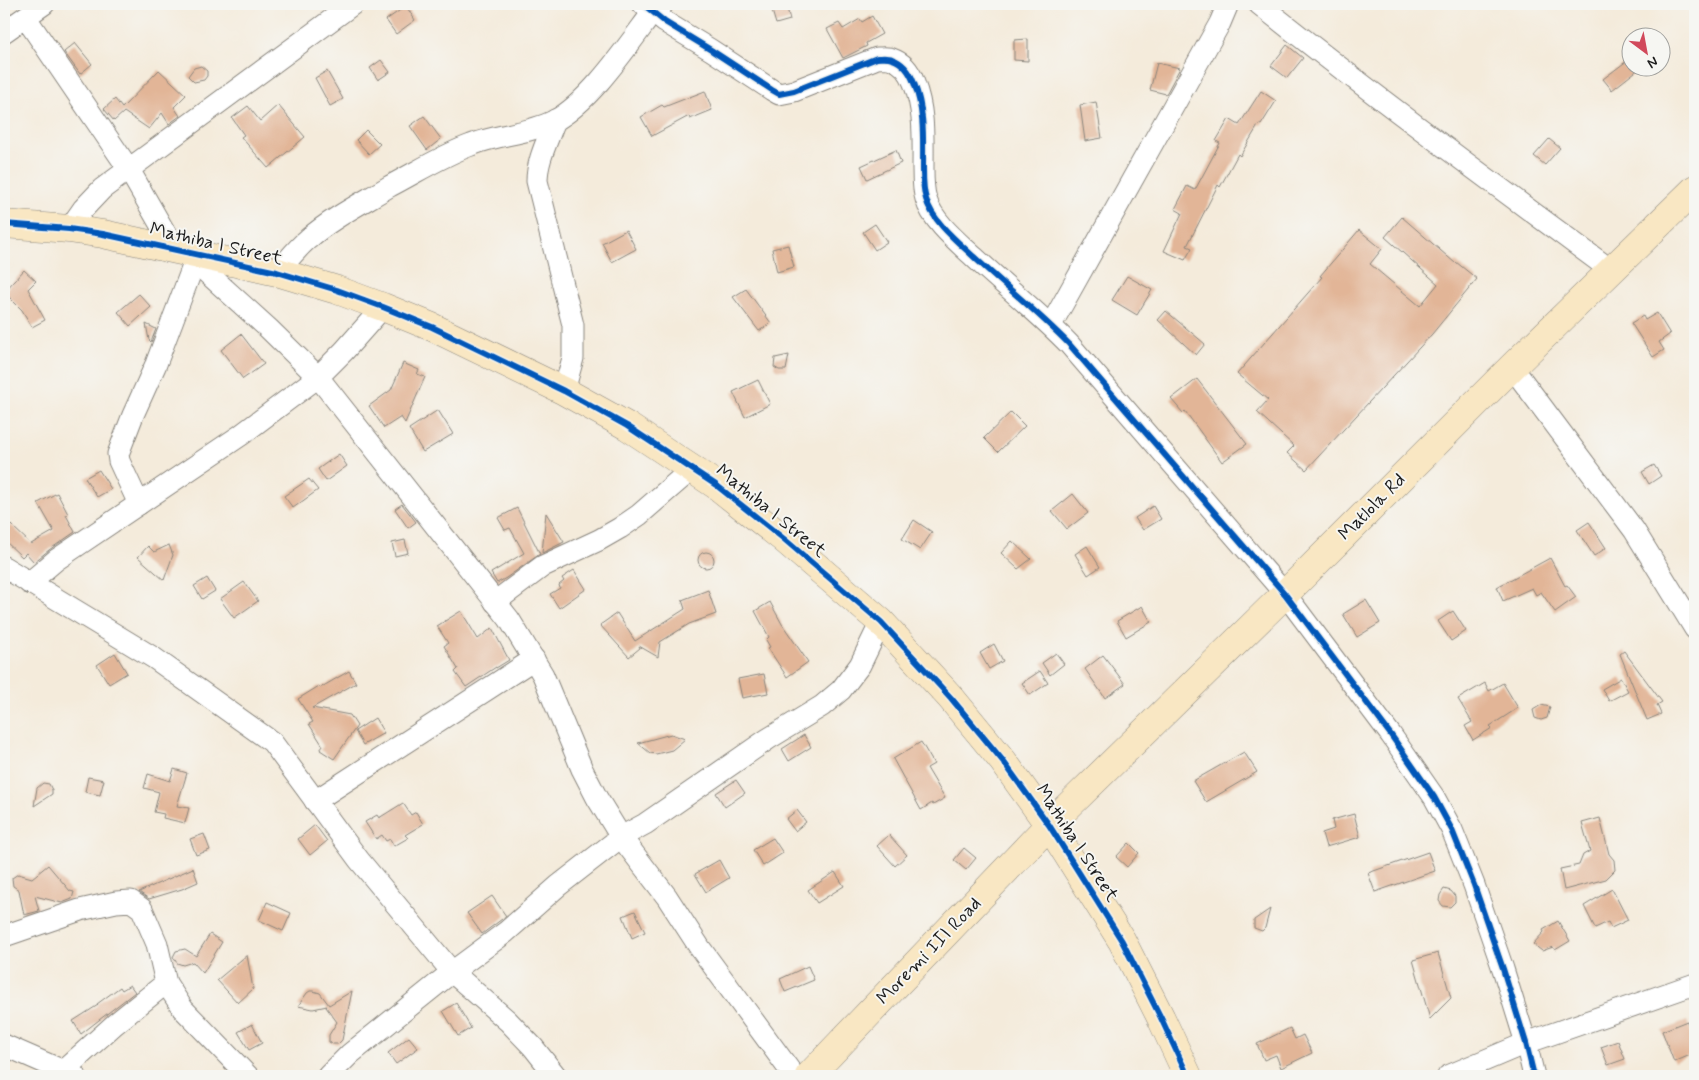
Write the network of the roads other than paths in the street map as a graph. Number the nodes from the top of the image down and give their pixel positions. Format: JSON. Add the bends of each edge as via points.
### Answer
{"nodes":[{"id":1,"x":44,"y":4,"type":"edge"},
{"id":2,"x":353,"y":4,"type":"edge"},
{"id":3,"x":1228,"y":4,"type":"edge"},
{"id":4,"x":1259,"y":4,"type":"edge"},
{"id":5,"x":653,"y":7,"type":"edge"},
{"id":6,"x":26,"y":18,"type":"junction"},
{"id":7,"x":4,"y":32,"type":"edge"},
{"id":8,"x":555,"y":120,"type":"junction"},
{"id":9,"x":128,"y":168,"type":"junction"},
{"id":10,"x":1695,"y":189,"type":"edge"},
{"id":11,"x":4,"y":224,"type":"edge"},
{"id":12,"x":69,"y":229,"type":"junction"},
{"id":13,"x":185,"y":254,"type":"junction"},
{"id":14,"x":1612,"y":271,"type":"junction"},
{"id":15,"x":277,"y":272,"type":"junction"},
{"id":16,"x":383,"y":307,"type":"junction"},
{"id":17,"x":1050,"y":325,"type":"junction"},
{"id":18,"x":1512,"y":367,"type":"junction"},
{"id":19,"x":318,"y":377,"type":"junction"},
{"id":20,"x":564,"y":391,"type":"junction"},
{"id":21,"x":692,"y":468,"type":"junction"},
{"id":22,"x":139,"y":504,"type":"junction"},
{"id":23,"x":4,"y":567,"type":"edge"},
{"id":24,"x":29,"y":583,"type":"junction"},
{"id":25,"x":1285,"y":594,"type":"junction"},
{"id":26,"x":495,"y":602,"type":"junction"},
{"id":27,"x":881,"y":622,"type":"junction"},
{"id":28,"x":1695,"y":629,"type":"edge"},
{"id":29,"x":534,"y":658,"type":"junction"},
{"id":30,"x":315,"y":801,"type":"junction"},
{"id":31,"x":1049,"y":825,"type":"junction"},
{"id":32,"x":622,"y":837,"type":"junction"},
{"id":33,"x":4,"y":936,"type":"edge"},
{"id":34,"x":452,"y":972,"type":"junction"},
{"id":35,"x":166,"y":983,"type":"junction"},
{"id":36,"x":1695,"y":984,"type":"edge"},
{"id":37,"x":1526,"y":1043,"type":"junction"},
{"id":38,"x":4,"y":1045,"type":"edge"},
{"id":39,"x":69,"y":1074,"type":"edge"},
{"id":40,"x":248,"y":1076,"type":"edge"},
{"id":41,"x":328,"y":1076,"type":"edge"},
{"id":42,"x":556,"y":1076,"type":"edge"},
{"id":43,"x":794,"y":1076,"type":"edge"},
{"id":44,"x":809,"y":1076,"type":"edge"},
{"id":45,"x":1188,"y":1076,"type":"edge"},
{"id":46,"x":1448,"y":1076,"type":"edge"},
{"id":47,"x":1534,"y":1076,"type":"edge"}],
"edges":[{"from":1,"to":6,"type":"street"},
{"from":2,"to":9,"type":"street"},
{"from":3,"to":17,"type":"street"},
{"from":4,"to":14,"type":"street","via":[[1425,134]]},
{"from":5,"to":8,"type":"street","via":[[595,86],[578,104]]},
{"from":5,"to":17,"type":"street","via":[[664,22],[779,94],[877,58],[891,58],[903,64],[919,96],[924,187],[930,209],[951,236]]},
{"from":6,"to":7,"type":"street"},
{"from":6,"to":9,"type":"street"},
{"from":8,"to":15,"type":"street","via":[[532,130],[472,144],[448,154],[320,230]]},
{"from":8,"to":20,"type":"street","via":[[541,156],[537,181],[573,325],[573,358]]},
{"from":9,"to":12,"type":"street","via":[[82,209]]},
{"from":9,"to":13,"type":"street"},
{"from":10,"to":14,"type":"street","name":"Matlola Rd"},
{"from":11,"to":12,"type":"street","name":"Mathiba I Street"},
{"from":12,"to":13,"type":"street","name":"Mathiba I Street"},
{"from":13,"to":15,"type":"street","name":"Mathiba I Street"},
{"from":13,"to":19,"type":"street"},
{"from":13,"to":22,"type":"street","via":[[156,364],[118,454]]},
{"from":14,"to":18,"type":"street","name":"Matlola Rd"},
{"from":15,"to":16,"type":"street","name":"Mathiba I Street"},
{"from":16,"to":19,"type":"street"},
{"from":16,"to":20,"type":"street","name":"Mathiba I Street"},
{"from":17,"to":25,"type":"street"},
{"from":18,"to":25,"type":"street","name":"Matlola Rd"},
{"from":18,"to":28,"type":"street","via":[[1634,530]]},
{"from":19,"to":22,"type":"street","via":[[241,435]]},
{"from":19,"to":26,"type":"street"},
{"from":20,"to":21,"type":"street","name":"Mathiba I Street"},
{"from":21,"to":26,"type":"street","via":[[620,528],[543,566]]},
{"from":21,"to":27,"type":"street","name":"Mathiba I Street","via":[[784,539]]},
{"from":22,"to":24,"type":"street","via":[[56,560]]},
{"from":23,"to":24,"type":"street"},
{"from":24,"to":30,"type":"street","via":[[154,658],[272,742]]},
{"from":25,"to":31,"type":"street","name":"Matlola Rd"},
{"from":25,"to":37,"type":"street","via":[[1391,735],[1434,797],[1452,830],[1503,969]]},
{"from":26,"to":29,"type":"street"},
{"from":27,"to":31,"type":"street","name":"Mathiba I Street","via":[[1003,761]]},
{"from":27,"to":32,"type":"street","via":[[860,665],[841,690],[822,706]]},
{"from":29,"to":30,"type":"street"},
{"from":29,"to":32,"type":"street","via":[[582,769]]},
{"from":30,"to":34,"type":"street","via":[[358,860]]},
{"from":31,"to":44,"type":"street","name":"Moremi III Road"},
{"from":31,"to":45,"type":"street","name":"Mathiba I Street","via":[[1122,941]]},
{"from":32,"to":34,"type":"street"},
{"from":32,"to":43,"type":"street"},
{"from":33,"to":35,"type":"street","via":[[80,910],[130,902],[142,909],[156,944]]},
{"from":34,"to":41,"type":"street","via":[[350,1054]]},
{"from":34,"to":42,"type":"street","via":[[508,1021]]},
{"from":35,"to":39,"type":"street","via":[[115,1024]]},
{"from":35,"to":40,"type":"street","via":[[183,1009]]},
{"from":36,"to":37,"type":"street"},
{"from":37,"to":46,"type":"street"},
{"from":37,"to":47,"type":"street"},
{"from":38,"to":39,"type":"street"}]}
